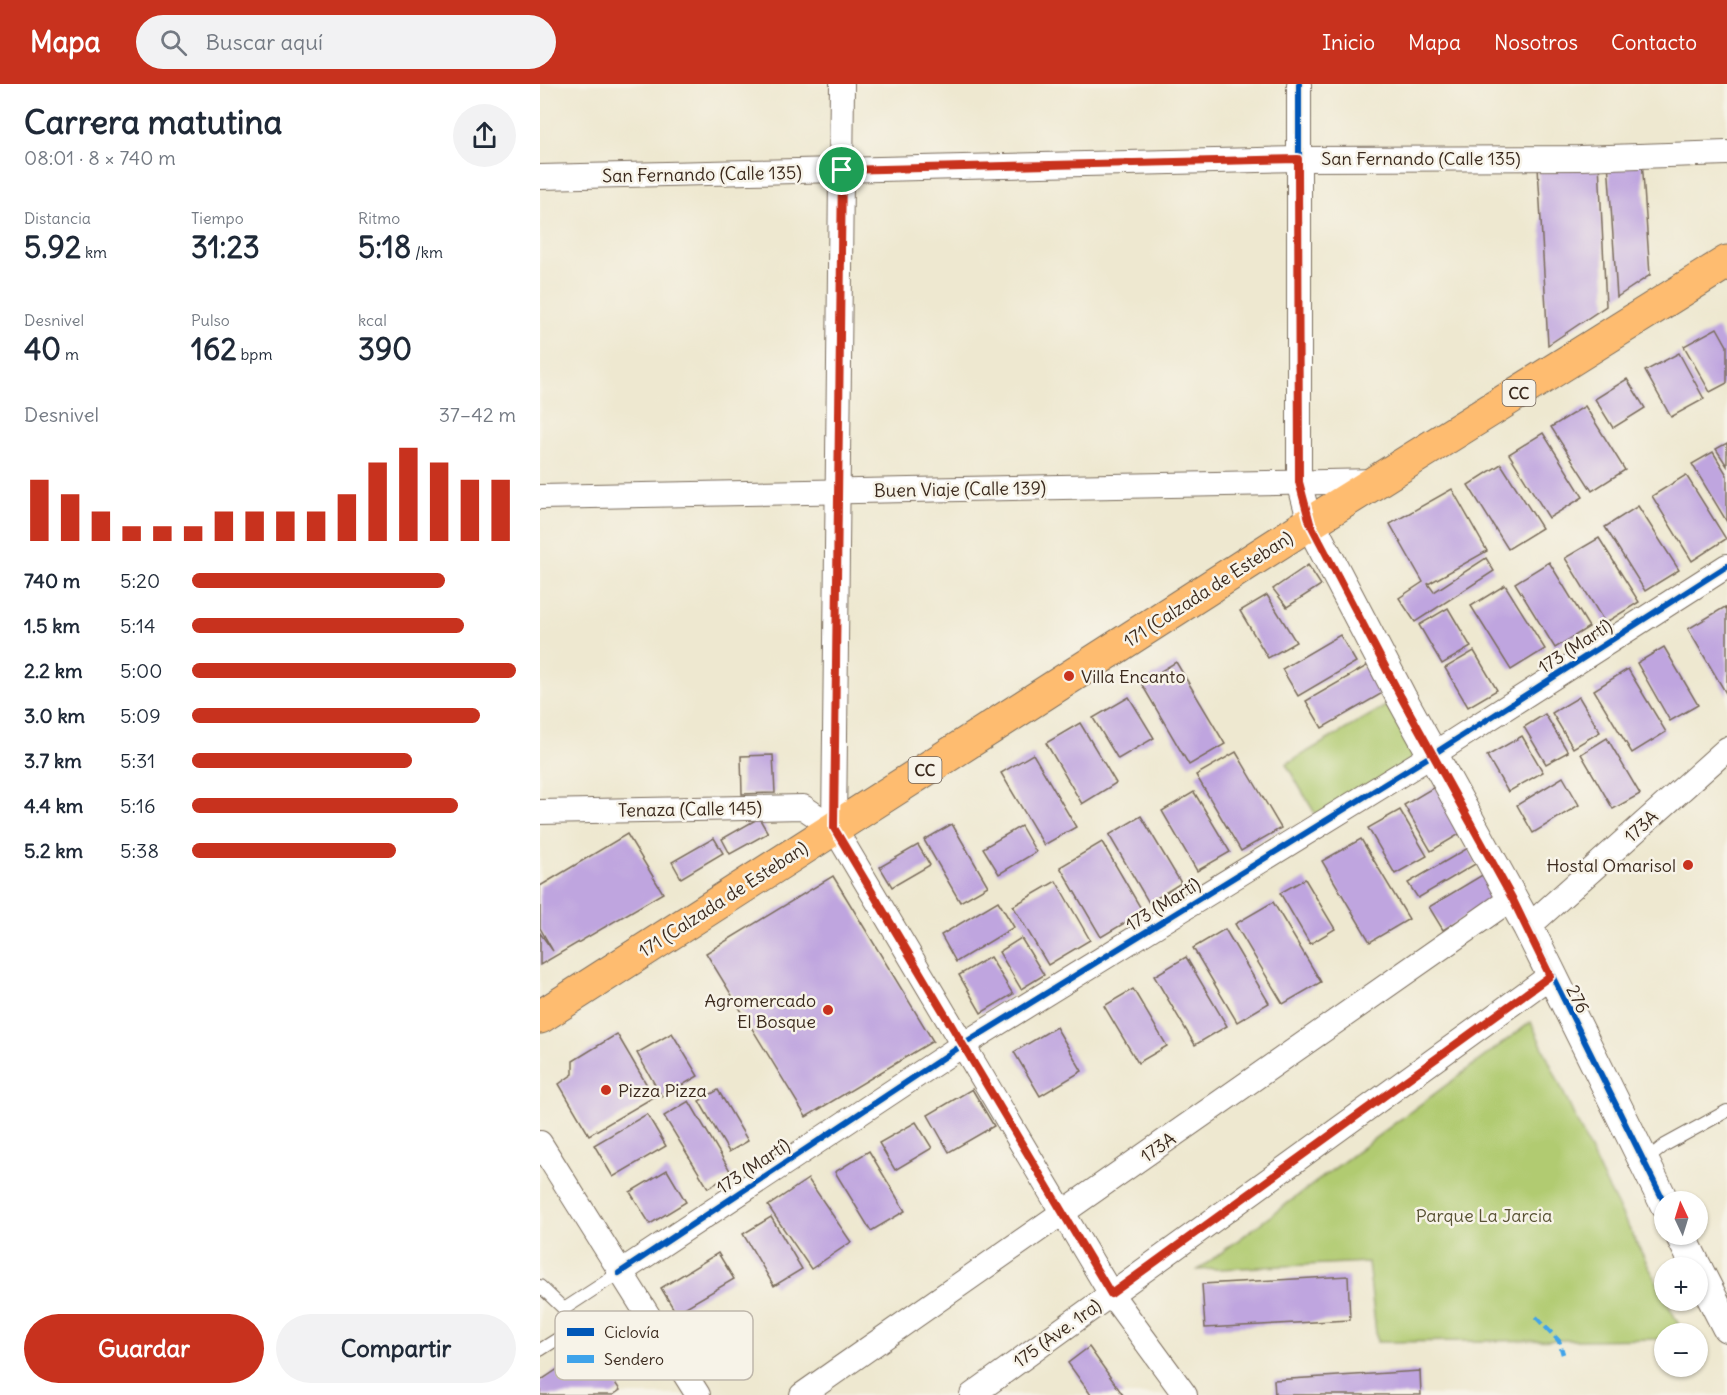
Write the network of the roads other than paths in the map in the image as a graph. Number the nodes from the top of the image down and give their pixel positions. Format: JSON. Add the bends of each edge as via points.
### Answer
{"nodes":[{"id":1,"x":842,"y":84,"type":"edge"},
{"id":2,"x":1299,"y":84,"type":"edge"},
{"id":3,"x":1727,"y":153,"type":"edge"},
{"id":4,"x":1298,"y":159,"type":"junction"},
{"id":5,"x":842,"y":170,"type":"junction"},
{"id":6,"x":540,"y":177,"type":"edge"},
{"id":7,"x":1727,"y":262,"type":"edge"},
{"id":8,"x":1379,"y":481,"type":"junction"},
{"id":9,"x":1299,"y":482,"type":"junction"},
{"id":10,"x":837,"y":491,"type":"junction"},
{"id":11,"x":540,"y":497,"type":"edge"},
{"id":12,"x":1310,"y":523,"type":"junction"},
{"id":13,"x":1727,"y":566,"type":"edge"},
{"id":14,"x":1727,"y":749,"type":"edge"},
{"id":15,"x":1432,"y":755,"type":"junction"},
{"id":16,"x":540,"y":812,"type":"edge"},
{"id":17,"x":834,"y":828,"type":"junction"},
{"id":18,"x":1512,"y":898,"type":"junction"},
{"id":19,"x":1528,"y":927,"type":"junction"},
{"id":20,"x":1550,"y":976,"type":"junction"},
{"id":21,"x":540,"y":1017,"type":"edge"},
{"id":22,"x":961,"y":1046,"type":"junction"},
{"id":23,"x":1727,"y":1111,"type":"edge"},
{"id":24,"x":540,"y":1143,"type":"edge"},
{"id":25,"x":1644,"y":1162,"type":"junction"},
{"id":26,"x":1658,"y":1191,"type":"edge"},
{"id":27,"x":1064,"y":1213,"type":"junction"},
{"id":28,"x":619,"y":1273,"type":"junction"},
{"id":29,"x":540,"y":1286,"type":"edge"},
{"id":30,"x":1708,"y":1290,"type":"edge"},
{"id":31,"x":1111,"y":1294,"type":"junction"},
{"id":32,"x":564,"y":1309,"type":"joint"},
{"id":33,"x":644,"y":1311,"type":"edge"},
{"id":34,"x":1727,"y":1327,"type":"edge"},
{"id":35,"x":555,"y":1341,"type":"edge"},
{"id":36,"x":540,"y":1350,"type":"edge"},
{"id":37,"x":688,"y":1380,"type":"edge"},
{"id":38,"x":698,"y":1395,"type":"edge"},
{"id":39,"x":802,"y":1395,"type":"edge"},
{"id":40,"x":972,"y":1395,"type":"edge"},
{"id":41,"x":1185,"y":1395,"type":"edge"}],
"edges":[{"from":1,"to":5,"type":"street"},
{"from":2,"to":4,"type":"street"},
{"from":3,"to":4,"type":"street","name":"San Fernando (Calle 135)"},
{"from":4,"to":5,"type":"street","name":"San Fernando (Calle 135)"},
{"from":4,"to":9,"type":"street"},
{"from":5,"to":6,"type":"street","name":"San Fernando (Calle 135)"},
{"from":5,"to":10,"type":"street"},
{"from":7,"to":8,"type":"main road","name":"171 (Calzada de Esteban)","number":"CC"},
{"from":8,"to":9,"type":"street","name":"Buen Viaje (Calle 139)"},
{"from":8,"to":12,"type":"main road","name":"171 (Calzada de Esteban)","number":"CC"},
{"from":9,"to":10,"type":"street","name":"Buen Viaje (Calle 139)"},
{"from":9,"to":12,"type":"street"},
{"from":10,"to":11,"type":"street","name":"Buen Viaje (Calle 139)"},
{"from":10,"to":17,"type":"street"},
{"from":12,"to":15,"type":"street","name":"276"},
{"from":12,"to":17,"type":"main road","name":"171 (Calzada de Esteban)","number":"CC"},
{"from":13,"to":15,"type":"street","name":"173 (Martí)"},
{"from":14,"to":19,"type":"street","name":"173A"},
{"from":15,"to":18,"type":"street","name":"276"},
{"from":15,"to":22,"type":"street","name":"173 (Martí)"},
{"from":16,"to":17,"type":"street","name":"Tenaza (Calle 145)","via":[[803,807]]},
{"from":17,"to":21,"type":"main road","name":"171 (Calzada de Esteban)","number":"CC"},
{"from":17,"to":22,"type":"street"},
{"from":18,"to":19,"type":"street","name":"276"},
{"from":18,"to":27,"type":"street","name":"173A"},
{"from":19,"to":20,"type":"street","name":"276"},
{"from":20,"to":25,"type":"street","name":"276"},
{"from":20,"to":31,"type":"street","name":"175 (Ave. 1ra)"},
{"from":22,"to":27,"type":"street"},
{"from":22,"to":28,"type":"street","name":"173 (Martí)"},
{"from":23,"to":25,"type":"lane","via":[[1665,1145]]},
{"from":24,"to":28,"type":"street"},
{"from":25,"to":26,"type":"street","name":"276"},
{"from":27,"to":31,"type":"street"},
{"from":27,"to":39,"type":"street","name":"173A"},
{"from":28,"to":32,"type":"lane"},
{"from":28,"to":33,"type":"street"},
{"from":29,"to":32,"type":"lane"},
{"from":30,"to":34,"type":"street"},
{"from":31,"to":40,"type":"street","name":"175 (Ave. 1ra)"},
{"from":31,"to":41,"type":"street"},
{"from":35,"to":36,"type":"lane"},
{"from":37,"to":38,"type":"street"}]}
